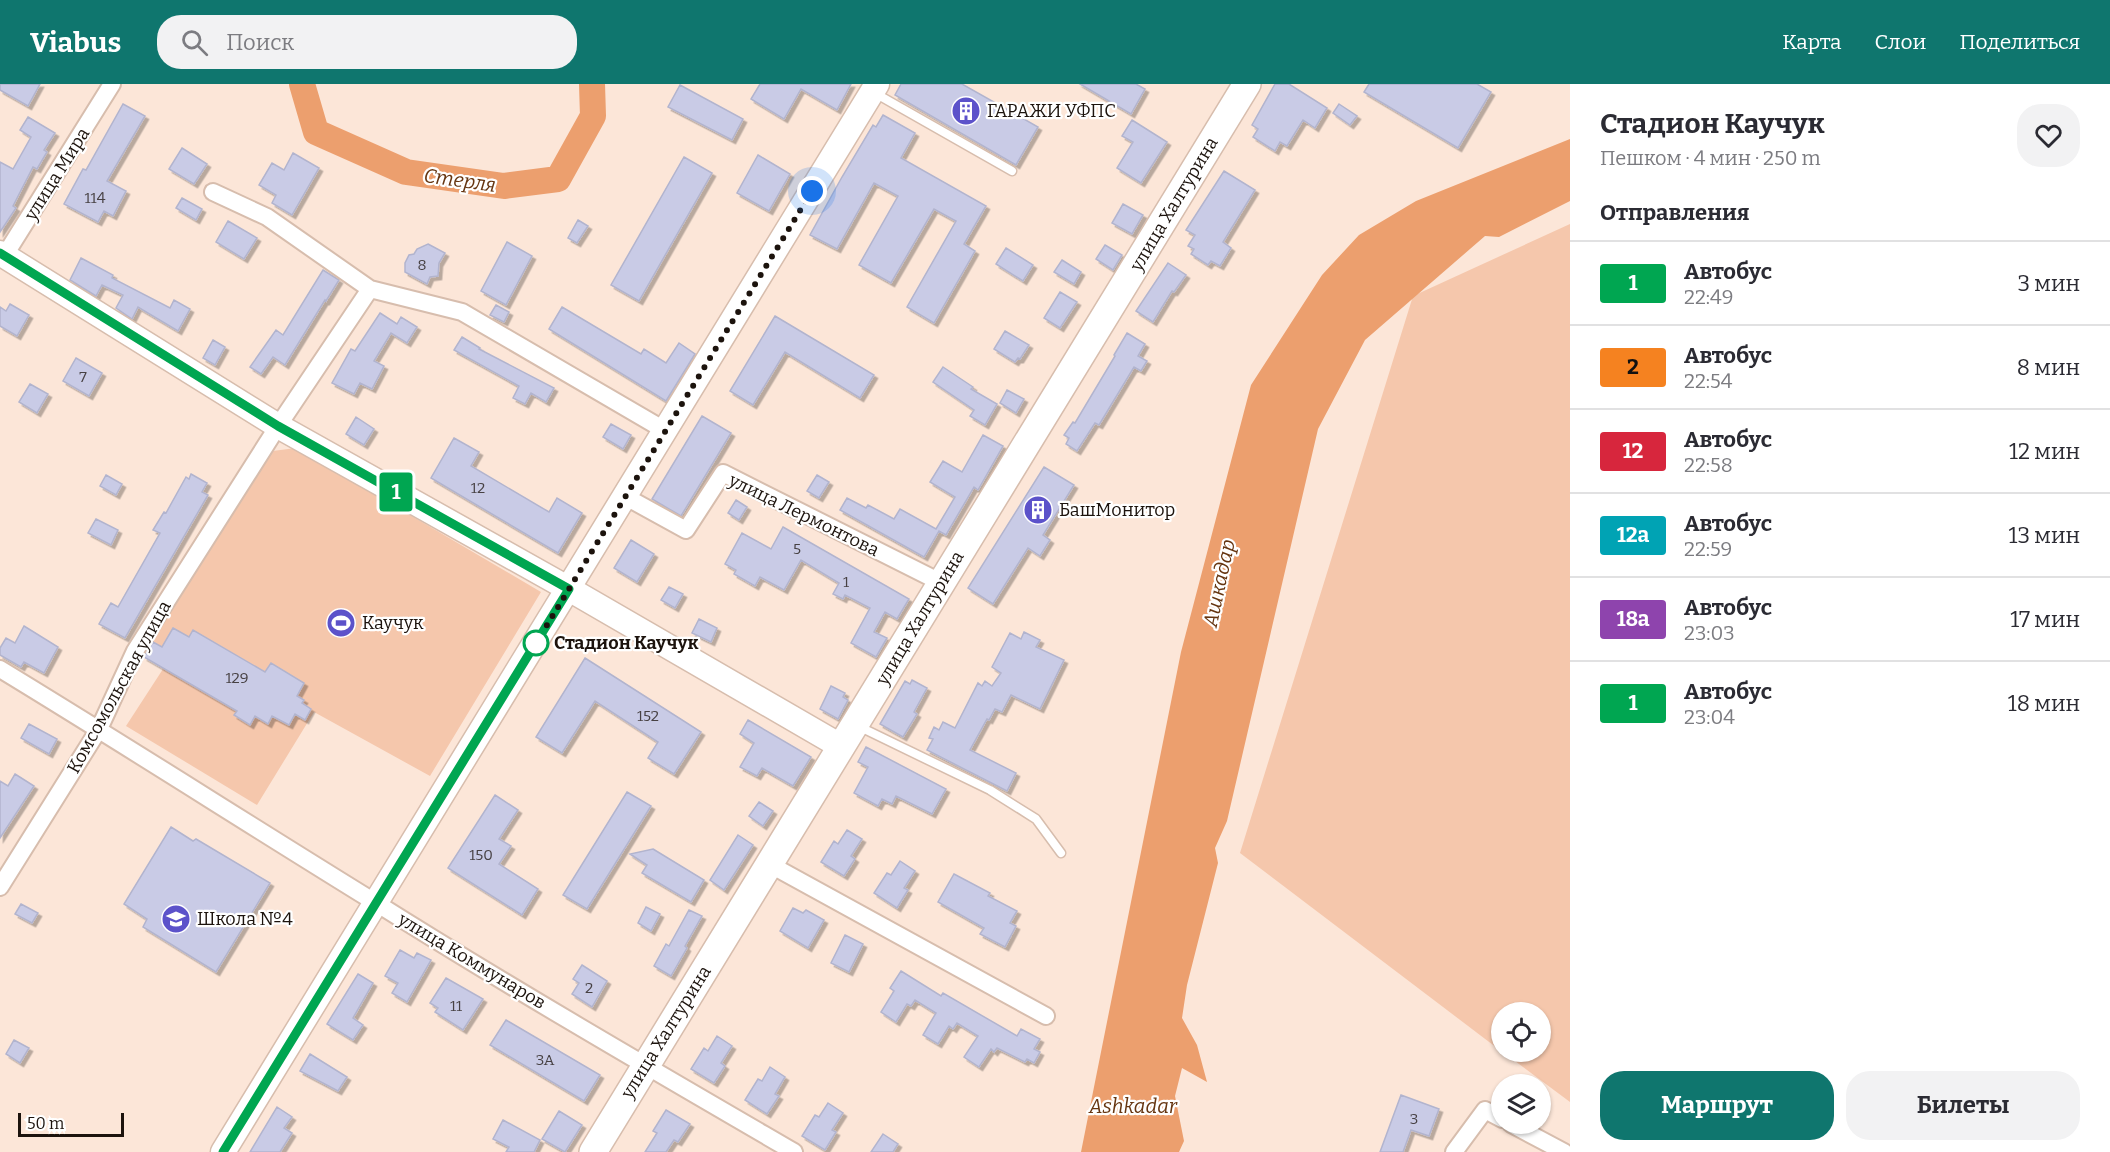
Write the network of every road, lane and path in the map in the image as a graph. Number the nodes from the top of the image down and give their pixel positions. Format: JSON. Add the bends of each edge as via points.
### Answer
{"nodes":[{"id":1,"x":112,"y":84,"type":"edge"},
{"id":2,"x":1247,"y":84,"type":"edge"},
{"id":3,"x":875,"y":88,"type":"edge"},
{"id":4,"x":1012,"y":171,"type":"dead end"},
{"id":5,"x":213,"y":192,"type":"dead end"},
{"id":6,"x":2,"y":257,"type":"edge"},
{"id":7,"x":370,"y":289,"type":"junction"},
{"id":8,"x":278,"y":426,"type":"junction"},
{"id":9,"x":666,"y":431,"type":"junction"},
{"id":10,"x":626,"y":497,"type":"junction"},
{"id":11,"x":942,"y":583,"type":"junction"},
{"id":12,"x":569,"y":589,"type":"junction"},
{"id":13,"x":0,"y":669,"type":"edge"},
{"id":14,"x":99,"y":729,"type":"junction"},
{"id":15,"x":848,"y":736,"type":"junction"},
{"id":16,"x":1061,"y":853,"type":"dead end"},
{"id":17,"x":770,"y":864,"type":"junction"},
{"id":18,"x":0,"y":887,"type":"edge"},
{"id":19,"x":375,"y":903,"type":"junction"},
{"id":20,"x":1046,"y":1016,"type":"dead end"},
{"id":21,"x":645,"y":1065,"type":"junction"},
{"id":22,"x":1491,"y":1113,"type":"edge"},
{"id":23,"x":1530,"y":1134,"type":"edge"},
{"id":24,"x":223,"y":1152,"type":"edge"},
{"id":25,"x":593,"y":1152,"type":"edge"},
{"id":26,"x":794,"y":1152,"type":"edge"},
{"id":27,"x":1454,"y":1152,"type":"edge"},
{"id":28,"x":1564,"y":1152,"type":"edge"}],
"edges":[{"from":1,"to":6,"type":"street","name":"улица Мира"},
{"from":2,"to":11,"type":"main road","name":"улица Халтурина"},
{"from":3,"to":4,"type":"lane"},
{"from":3,"to":9,"type":"street"},
{"from":5,"to":7,"type":"street","via":[[267,217]]},
{"from":6,"to":8,"type":"street"},
{"from":7,"to":8,"type":"street"},
{"from":7,"to":9,"type":"street","via":[[462,312]]},
{"from":8,"to":12,"type":"street"},
{"from":8,"to":14,"type":"street","name":"Комсомольская улица","via":[[135,651]]},
{"from":9,"to":10,"type":"street"},
{"from":10,"to":11,"type":"street","name":"улица Лермонтова","via":[[686,530],[723,473]]},
{"from":10,"to":12,"type":"street"},
{"from":11,"to":15,"type":"main road","name":"улица Халтурина"},
{"from":12,"to":15,"type":"street"},
{"from":12,"to":19,"type":"street"},
{"from":13,"to":14,"type":"street","name":"улица Коммунаров"},
{"from":14,"to":18,"type":"street","name":"Комсомольская улица"},
{"from":14,"to":19,"type":"street","name":"улица Коммунаров"},
{"from":15,"to":16,"type":"lane","via":[[990,790],[1036,819]]},
{"from":15,"to":17,"type":"main road","name":"улица Халтурина"},
{"from":17,"to":20,"type":"street"},
{"from":17,"to":21,"type":"main road","name":"улица Халтурина"},
{"from":19,"to":21,"type":"street","name":"улица Коммунаров"},
{"from":19,"to":24,"type":"street"},
{"from":21,"to":25,"type":"main road","name":"улица Халтурина"},
{"from":21,"to":26,"type":"street","name":"улица Коммунаров"},
{"from":22,"to":27,"type":"street","via":[[1485,1110]]},
{"from":23,"to":28,"type":"street"}]}
